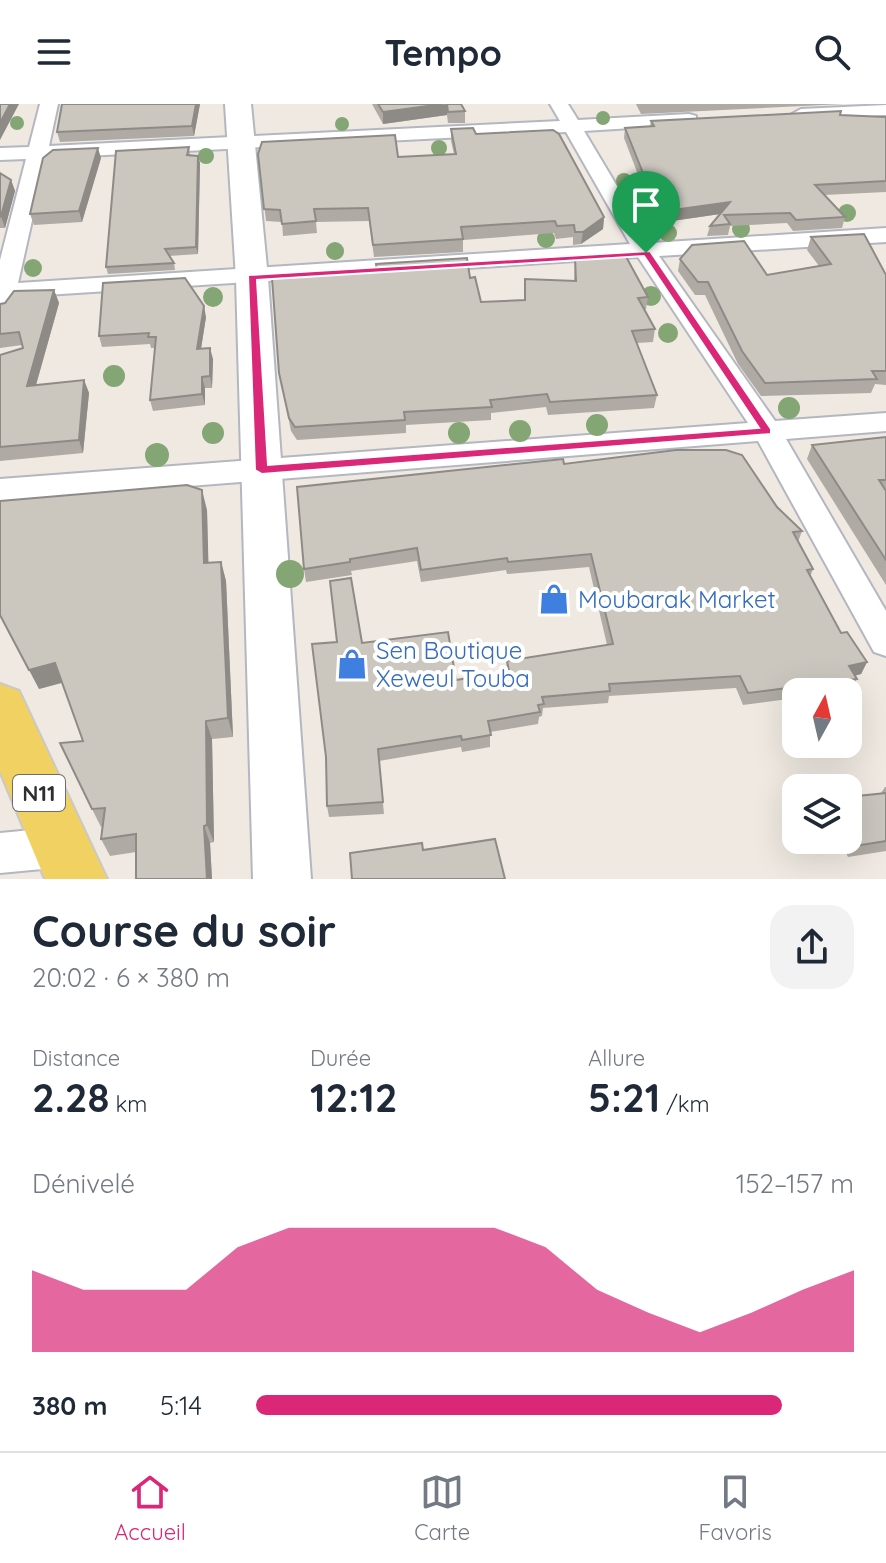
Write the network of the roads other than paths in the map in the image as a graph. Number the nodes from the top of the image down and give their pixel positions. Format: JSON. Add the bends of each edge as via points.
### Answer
{"nodes":[{"id":1,"x":49,"y":104,"type":"edge"},
{"id":2,"x":886,"y":110,"type":"edge"},
{"id":3,"x":566,"y":115,"type":"edge"},
{"id":4,"x":785,"y":115,"type":"edge"},
{"id":5,"x":711,"y":119,"type":"edge"},
{"id":6,"x":239,"y":123,"type":"edge"},
{"id":7,"x":37,"y":152,"type":"junction"},
{"id":8,"x":0,"y":154,"type":"edge"},
{"id":9,"x":886,"y":235,"type":"edge"},
{"id":10,"x":646,"y":253,"type":"junction"},
{"id":11,"x":252,"y":278,"type":"junction"},
{"id":12,"x":2,"y":298,"type":"edge"},
{"id":13,"x":886,"y":422,"type":"edge"},
{"id":14,"x":767,"y":431,"type":"junction"},
{"id":15,"x":262,"y":470,"type":"junction"},
{"id":16,"x":0,"y":490,"type":"edge"},
{"id":17,"x":886,"y":642,"type":"edge"},
{"id":18,"x":0,"y":707,"type":"edge"},
{"id":19,"x":0,"y":853,"type":"edge"},
{"id":20,"x":70,"y":863,"type":"edge"},
{"id":21,"x":282,"y":879,"type":"edge"}],
"edges":[{"from":1,"to":7,"type":"street"},
{"from":2,"to":4,"type":"street"},
{"from":3,"to":5,"type":"street"},
{"from":3,"to":6,"type":"street"},
{"from":3,"to":10,"type":"street"},
{"from":6,"to":7,"type":"street"},
{"from":6,"to":11,"type":"main road"},
{"from":7,"to":8,"type":"street"},
{"from":7,"to":12,"type":"street"},
{"from":9,"to":10,"type":"street"},
{"from":10,"to":11,"type":"street"},
{"from":10,"to":14,"type":"street"},
{"from":11,"to":12,"type":"street"},
{"from":11,"to":15,"type":"main road"},
{"from":13,"to":14,"type":"street"},
{"from":14,"to":15,"type":"street"},
{"from":14,"to":17,"type":"street"},
{"from":15,"to":16,"type":"street"},
{"from":15,"to":21,"type":"main road"},
{"from":18,"to":20,"type":"main road","number":"N11"},
{"from":19,"to":20,"type":"street"}]}
